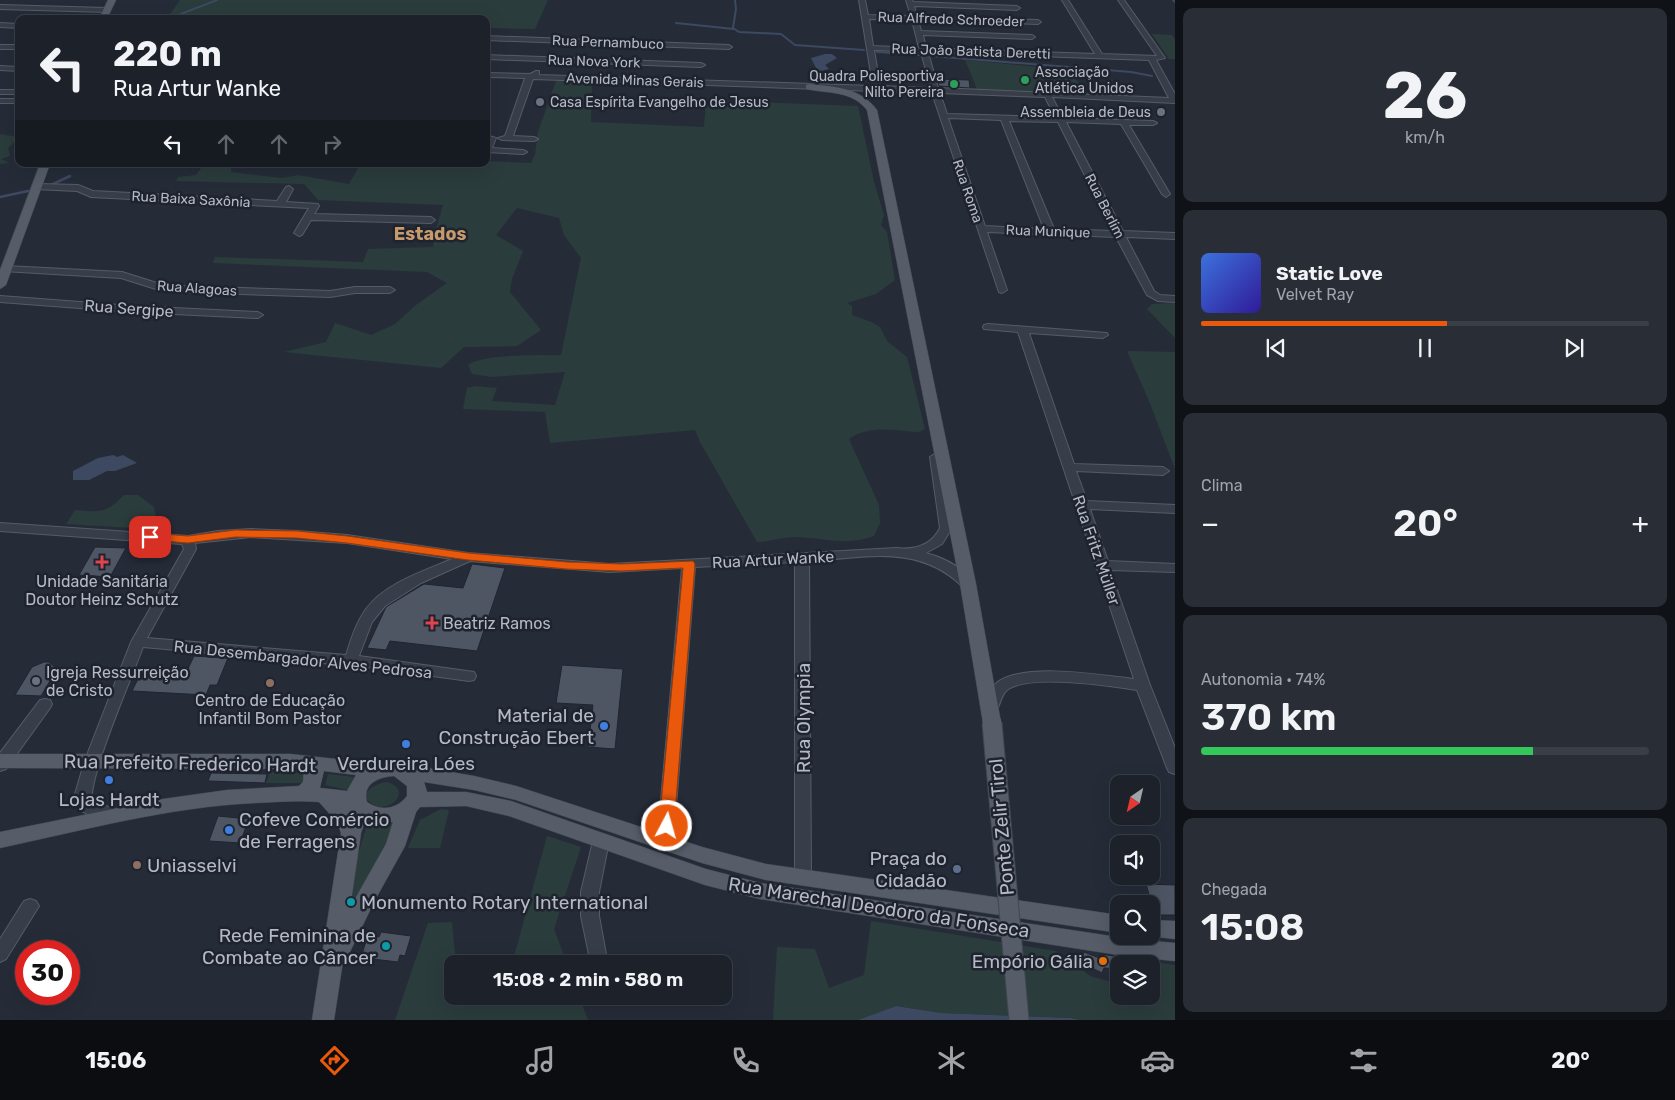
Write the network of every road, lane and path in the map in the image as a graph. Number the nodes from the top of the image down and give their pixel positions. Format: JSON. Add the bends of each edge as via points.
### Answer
{"nodes":[{"id":1,"x":112,"y":0,"type":"edge"},
{"id":2,"x":862,"y":0,"type":"edge"},
{"id":3,"x":1014,"y":0,"type":"edge"},
{"id":4,"x":1065,"y":0,"type":"edge"},
{"id":5,"x":1121,"y":0,"type":"edge"},
{"id":6,"x":910,"y":2,"type":"edge"},
{"id":7,"x":0,"y":7,"type":"edge"},
{"id":8,"x":1017,"y":8,"type":"junction"},
{"id":9,"x":107,"y":10,"type":"junction"},
{"id":10,"x":105,"y":15,"type":"edge"},
{"id":11,"x":865,"y":16,"type":"junction"},
{"id":12,"x":914,"y":18,"type":"junction"},
{"id":13,"x":1024,"y":22,"type":"junction"},
{"id":14,"x":1038,"y":22,"type":"dead end"},
{"id":15,"x":0,"y":25,"type":"edge"},
{"id":16,"x":15,"y":26,"type":"edge"},
{"id":17,"x":919,"y":33,"type":"junction"},
{"id":18,"x":1032,"y":37,"type":"junction"},
{"id":19,"x":490,"y":38,"type":"edge"},
{"id":20,"x":0,"y":46,"type":"edge"},
{"id":21,"x":15,"y":46,"type":"edge"},
{"id":22,"x":729,"y":46,"type":"dead end"},
{"id":23,"x":871,"y":48,"type":"junction"},
{"id":24,"x":923,"y":49,"type":"junction"},
{"id":25,"x":1039,"y":53,"type":"junction"},
{"id":26,"x":1098,"y":56,"type":"junction"},
{"id":27,"x":490,"y":57,"type":"edge"},
{"id":28,"x":1151,"y":57,"type":"junction"},
{"id":29,"x":542,"y":59,"type":"junction"},
{"id":30,"x":702,"y":65,"type":"dead end"},
{"id":31,"x":0,"y":68,"type":"edge"},
{"id":32,"x":15,"y":69,"type":"edge"},
{"id":33,"x":490,"y":75,"type":"edge"},
{"id":34,"x":532,"y":77,"type":"junction"},
{"id":35,"x":783,"y":85,"type":"junction"},
{"id":36,"x":809,"y":87,"type":"joint"},
{"id":37,"x":877,"y":88,"type":"junction"},
{"id":38,"x":859,"y":91,"type":"junction"},
{"id":39,"x":933,"y":91,"type":"junction"},
{"id":40,"x":0,"y":92,"type":"edge"},
{"id":41,"x":15,"y":92,"type":"edge"},
{"id":42,"x":1048,"y":96,"type":"junction"},
{"id":43,"x":0,"y":101,"type":"edge"},
{"id":44,"x":15,"y":101,"type":"edge"},
{"id":45,"x":1175,"y":101,"type":"edge"},
{"id":46,"x":943,"y":116,"type":"junction"},
{"id":47,"x":1004,"y":118,"type":"junction"},
{"id":48,"x":1061,"y":120,"type":"junction"},
{"id":49,"x":1124,"y":122,"type":"junction"},
{"id":50,"x":1153,"y":123,"type":"dead end"},
{"id":51,"x":490,"y":138,"type":"edge"},
{"id":52,"x":508,"y":138,"type":"junction"},
{"id":53,"x":534,"y":139,"type":"dead end"},
{"id":54,"x":490,"y":150,"type":"edge"},
{"id":55,"x":523,"y":152,"type":"dead end"},
{"id":56,"x":45,"y":167,"type":"edge"},
{"id":57,"x":38,"y":187,"type":"junction"},
{"id":58,"x":289,"y":188,"type":"dead end"},
{"id":59,"x":1166,"y":194,"type":"dead end"},
{"id":60,"x":280,"y":204,"type":"junction"},
{"id":61,"x":309,"y":217,"type":"junction"},
{"id":62,"x":431,"y":220,"type":"dead end"},
{"id":63,"x":981,"y":229,"type":"junction"},
{"id":64,"x":1050,"y":231,"type":"junction"},
{"id":65,"x":299,"y":233,"type":"dead end"},
{"id":66,"x":1120,"y":234,"type":"junction"},
{"id":67,"x":1175,"y":236,"type":"edge"},
{"id":68,"x":6,"y":269,"type":"junction"},
{"id":69,"x":0,"y":285,"type":"edge"},
{"id":70,"x":390,"y":290,"type":"dead end"},
{"id":71,"x":1002,"y":290,"type":"dead end"},
{"id":72,"x":0,"y":299,"type":"edge"},
{"id":73,"x":1175,"y":299,"type":"edge"},
{"id":74,"x":258,"y":315,"type":"dead end"},
{"id":75,"x":988,"y":328,"type":"dead end"},
{"id":76,"x":1023,"y":331,"type":"junction"},
{"id":77,"x":1102,"y":335,"type":"dead end"},
{"id":78,"x":935,"y":424,"type":"junction"},
{"id":79,"x":1069,"y":467,"type":"junction"},
{"id":80,"x":1163,"y":471,"type":"dead end"},
{"id":81,"x":1082,"y":505,"type":"junction"},
{"id":82,"x":1175,"y":509,"type":"edge"},
{"id":83,"x":0,"y":527,"type":"edge"},
{"id":84,"x":188,"y":540,"type":"junction"},
{"id":85,"x":911,"y":553,"type":"junction"},
{"id":86,"x":468,"y":556,"type":"junction"},
{"id":87,"x":802,"y":558,"type":"junction"},
{"id":88,"x":689,"y":564,"type":"junction"},
{"id":89,"x":1102,"y":565,"type":"junction"},
{"id":90,"x":1175,"y":568,"type":"edge"},
{"id":91,"x":968,"y":584,"type":"junction"},
{"id":92,"x":138,"y":642,"type":"junction"},
{"id":93,"x":351,"y":660,"type":"junction"},
{"id":94,"x":469,"y":676,"type":"dead end"},
{"id":95,"x":1143,"y":684,"type":"junction"},
{"id":96,"x":45,"y":704,"type":"dead end"},
{"id":97,"x":991,"y":720,"type":"junction"},
{"id":98,"x":93,"y":760,"type":"junction"},
{"id":99,"x":1,"y":762,"type":"edge"},
{"id":100,"x":310,"y":763,"type":"junction"},
{"id":101,"x":1175,"y":768,"type":"edge"},
{"id":102,"x":379,"y":770,"type":"junction"},
{"id":103,"x":404,"y":772,"type":"junction"},
{"id":104,"x":304,"y":793,"type":"junction"},
{"id":105,"x":325,"y":796,"type":"junction"},
{"id":106,"x":358,"y":804,"type":"junction"},
{"id":107,"x":411,"y":804,"type":"junction"},
{"id":108,"x":545,"y":811,"type":"junction"},
{"id":109,"x":125,"y":815,"type":"junction"},
{"id":110,"x":351,"y":833,"type":"junction"},
{"id":111,"x":0,"y":840,"type":"edge"},
{"id":112,"x":601,"y":842,"type":"junction"},
{"id":113,"x":665,"y":844,"type":"junction"},
{"id":114,"x":803,"y":878,"type":"junction"},
{"id":115,"x":30,"y":906,"type":"dead end"},
{"id":116,"x":1007,"y":908,"type":"junction"},
{"id":117,"x":1110,"y":923,"type":"edge"},
{"id":118,"x":1160,"y":929,"type":"edge"},
{"id":119,"x":1175,"y":930,"type":"edge"},
{"id":120,"x":1175,"y":952,"type":"edge"},
{"id":121,"x":0,"y":954,"type":"edge"},
{"id":122,"x":597,"y":955,"type":"edge"},
{"id":123,"x":332,"y":965,"type":"junction"},
{"id":124,"x":323,"y":1020,"type":"edge"},
{"id":125,"x":1019,"y":1020,"type":"edge"}],
"edges":[{"from":1,"to":9,"type":"main road"},
{"from":2,"to":11,"type":"street"},
{"from":3,"to":8,"type":"street"},
{"from":4,"to":26,"type":"street"},
{"from":5,"to":28,"type":"street","name":"Rua João Batista Deretti","via":[[1162,58]]},
{"from":6,"to":8,"type":"street"},
{"from":6,"to":12,"type":"street","name":"Rua Roma"},
{"from":7,"to":9,"type":"street"},
{"from":8,"to":13,"type":"street"},
{"from":9,"to":10,"type":"main road"},
{"from":11,"to":12,"type":"street","name":"Rua Alfredo Schroeder"},
{"from":11,"to":23,"type":"street"},
{"from":12,"to":13,"type":"street","name":"Rua Alfredo Schroeder"},
{"from":12,"to":17,"type":"street","name":"Rua Roma"},
{"from":13,"to":14,"type":"street","name":"Rua Alfredo Schroeder"},
{"from":13,"to":18,"type":"street"},
{"from":15,"to":16,"type":"street"},
{"from":17,"to":18,"type":"street"},
{"from":17,"to":24,"type":"street","name":"Rua Roma"},
{"from":18,"to":25,"type":"street"},
{"from":19,"to":22,"type":"street","name":"Rua Pernambuco"},
{"from":20,"to":21,"type":"street"},
{"from":23,"to":24,"type":"street","name":"Rua João Batista Deretti"},
{"from":23,"to":37,"type":"street"},
{"from":24,"to":25,"type":"street","name":"Rua João Batista Deretti"},
{"from":24,"to":39,"type":"street","name":"Rua Roma"},
{"from":25,"to":26,"type":"street","name":"Rua João Batista Deretti"},
{"from":26,"to":28,"type":"street","name":"Rua João Batista Deretti"},
{"from":27,"to":29,"type":"street","name":"Rua Nova York"},
{"from":28,"to":45,"type":"street"},
{"from":29,"to":30,"type":"street","name":"Rua Nova York"},
{"from":29,"to":34,"type":"street"},
{"from":31,"to":32,"type":"street"},
{"from":33,"to":34,"type":"street","name":"Avenida Minas Gerais"},
{"from":34,"to":35,"type":"street","name":"Avenida Minas Gerais"},
{"from":34,"to":52,"type":"street","via":[[528,79]]},
{"from":35,"to":36,"type":"street","name":"Avenida Minas Gerais"},
{"from":35,"to":38,"type":"street","name":"Avenida Minas Gerais"},
{"from":36,"to":38,"type":"main road"},
{"from":37,"to":38,"type":"street","name":"Avenida Minas Gerais"},
{"from":37,"to":39,"type":"street","name":"Avenida Minas Gerais"},
{"from":38,"to":39,"type":"street","name":"Avenida Minas Gerais"},
{"from":38,"to":78,"type":"main road","name":"Ponte Zelir Tirol","via":[[872,110]]},
{"from":39,"to":42,"type":"street","name":"Avenida Minas Gerais"},
{"from":39,"to":46,"type":"street","name":"Rua Roma"},
{"from":40,"to":41,"type":"street"},
{"from":42,"to":45,"type":"street","name":"Avenida Minas Gerais"},
{"from":42,"to":48,"type":"street","name":"Rua Berlim"},
{"from":43,"to":44,"type":"street"},
{"from":46,"to":47,"type":"street"},
{"from":46,"to":63,"type":"street","name":"Rua Roma"},
{"from":47,"to":48,"type":"street"},
{"from":47,"to":64,"type":"street"},
{"from":48,"to":49,"type":"street"},
{"from":48,"to":66,"type":"street","name":"Rua Berlim"},
{"from":49,"to":50,"type":"street"},
{"from":49,"to":59,"type":"street"},
{"from":51,"to":52,"type":"street"},
{"from":52,"to":53,"type":"street"},
{"from":54,"to":55,"type":"street"},
{"from":56,"to":57,"type":"main road"},
{"from":57,"to":60,"type":"street","name":"Rua Baixa Saxônia","via":[[78,188],[91,194]]},
{"from":57,"to":68,"type":"main road"},
{"from":58,"to":60,"type":"street"},
{"from":60,"to":61,"type":"street","name":"Rua Baixa Saxônia","via":[[315,206]]},
{"from":61,"to":62,"type":"street"},
{"from":61,"to":65,"type":"street"},
{"from":63,"to":64,"type":"street","name":"Rua Munique"},
{"from":63,"to":71,"type":"street","name":"Rua Roma"},
{"from":64,"to":66,"type":"street","name":"Rua Munique"},
{"from":66,"to":67,"type":"street","name":"Rua Munique"},
{"from":66,"to":73,"type":"street","name":"Rua Berlim","via":[[1150,292],[1158,298]]},
{"from":68,"to":69,"type":"main road"},
{"from":68,"to":70,"type":"street","name":"Rua Alagoas","via":[[122,275],[182,289],[330,294],[363,289]]},
{"from":72,"to":74,"type":"street","name":"Rua Sergipe"},
{"from":75,"to":76,"type":"street"},
{"from":76,"to":77,"type":"street"},
{"from":76,"to":79,"type":"street","name":"Rua Fritz Müller"},
{"from":78,"to":85,"type":"street","name":"Rua Artur Wanke","via":[[946,528],[934,544]]},
{"from":78,"to":91,"type":"main road","name":"Ponte Zelir Tirol"},
{"from":79,"to":80,"type":"street"},
{"from":79,"to":81,"type":"street","name":"Rua Fritz Müller"},
{"from":81,"to":82,"type":"street"},
{"from":81,"to":89,"type":"street","name":"Rua Fritz Müller"},
{"from":83,"to":84,"type":"street","name":"Rua Artur Wanke"},
{"from":84,"to":86,"type":"street","name":"Rua Artur Wanke","via":[[226,534],[297,535]]},
{"from":84,"to":92,"type":"street","via":[[190,550]]},
{"from":85,"to":87,"type":"street","name":"Rua Artur Wanke"},
{"from":85,"to":91,"type":"street","name":"Rua Artur Wanke","via":[[946,564]]},
{"from":86,"to":88,"type":"street","name":"Rua Artur Wanke","via":[[610,568]]},
{"from":86,"to":93,"type":"street","via":[[409,584],[378,605],[366,621]]},
{"from":87,"to":88,"type":"street","name":"Rua Artur Wanke"},
{"from":87,"to":114,"type":"street","name":"Rua Olympia"},
{"from":88,"to":113,"type":"street"},
{"from":89,"to":90,"type":"street"},
{"from":89,"to":95,"type":"street","name":"Rua Fritz Müller"},
{"from":91,"to":97,"type":"main road","name":"Ponte Zelir Tirol"},
{"from":92,"to":93,"type":"street","name":"Rua Desembargador Alves Pedrosa"},
{"from":92,"to":98,"type":"street"},
{"from":93,"to":94,"type":"street","name":"Rua Desembargador Alves Pedrosa"},
{"from":95,"to":97,"type":"street","via":[[1015,679],[998,690]]},
{"from":95,"to":101,"type":"street","name":"Rua Fritz Müller"},
{"from":96,"to":99,"type":"street"},
{"from":97,"to":116,"type":"street"},
{"from":97,"to":125,"type":"main road","name":"Ponte Zelir Tirol","bridge":true},
{"from":98,"to":99,"type":"main road","name":"Rua Prefeito Frederico Hardt"},
{"from":98,"to":100,"type":"main road","name":"Rua Prefeito Frederico Hardt"},
{"from":98,"to":109,"type":"street","via":[[83,794],[85,806],[98,812]]},
{"from":100,"to":102,"type":"main road","name":"Rua Prefeito Frederico Hardt"},
{"from":100,"to":104,"type":"main road","via":[[315,772],[312,785]]},
{"from":102,"to":103,"type":"main road"},
{"from":102,"to":106,"type":"main road","via":[[363,779],[358,786]]},
{"from":103,"to":107,"type":"main road","via":[[417,783],[418,792]]},
{"from":103,"to":108,"type":"main road","name":"Rua Marechal Deodoro da Fonseca","via":[[475,783]]},
{"from":104,"to":105,"type":"main road"},
{"from":104,"to":109,"type":"main road","via":[[228,797]]},
{"from":105,"to":106,"type":"main road"},
{"from":105,"to":110,"type":"main road","via":[[346,818]]},
{"from":106,"to":107,"type":"main road","via":[[370,814],[382,816],[396,814]]},
{"from":106,"to":110,"type":"main road"},
{"from":107,"to":108,"type":"main road","name":"Rua Marechal Deodoro da Fonseca","via":[[466,798]]},
{"from":107,"to":123,"type":"main road","via":[[395,846]]},
{"from":108,"to":112,"type":"main road","name":"Rua Marechal Deodoro da Fonseca"},
{"from":108,"to":113,"type":"main road","name":"Rua Marechal Deodoro da Fonseca"},
{"from":109,"to":111,"type":"main road"},
{"from":110,"to":123,"type":"main road"},
{"from":112,"to":120,"type":"main road","name":"Rua Marechal Deodoro da Fonseca","via":[[705,877],[760,891]]},
{"from":112,"to":122,"type":"street","via":[[590,892],[590,916]]},
{"from":113,"to":114,"type":"main road","name":"Rua Marechal Deodoro da Fonseca","via":[[738,866]]},
{"from":114,"to":116,"type":"main road","name":"Rua Marechal Deodoro da Fonseca"},
{"from":115,"to":121,"type":"street"},
{"from":116,"to":117,"type":"main road","name":"Rua Marechal Deodoro da Fonseca"},
{"from":118,"to":119,"type":"main road"},
{"from":123,"to":124,"type":"main road"}]}
